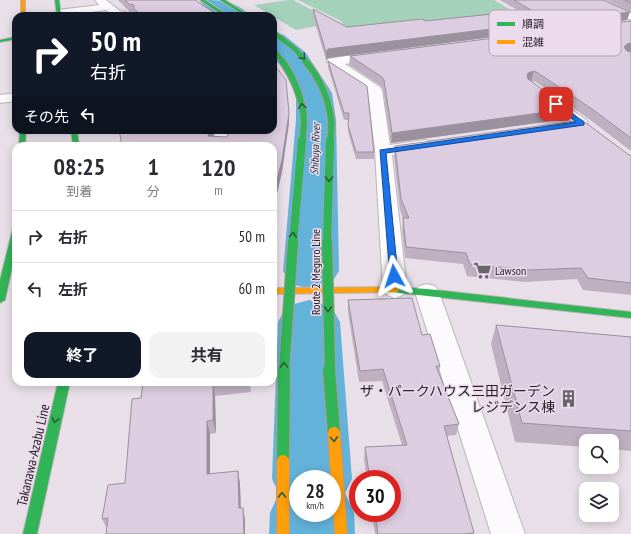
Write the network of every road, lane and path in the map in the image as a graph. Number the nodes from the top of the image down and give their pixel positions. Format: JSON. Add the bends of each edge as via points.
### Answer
{"nodes":[{"id":1,"x":23,"y":0,"type":"edge"},
{"id":2,"x":57,"y":0,"type":"edge"},
{"id":3,"x":202,"y":0,"type":"edge"},
{"id":4,"x":222,"y":0,"type":"edge"},
{"id":5,"x":597,"y":0,"type":"edge"},
{"id":6,"x":104,"y":3,"type":"edge"},
{"id":7,"x":611,"y":10,"type":"edge"},
{"id":8,"x":23,"y":12,"type":"edge"},
{"id":9,"x":58,"y":12,"type":"edge"},
{"id":10,"x":70,"y":12,"type":"edge"},
{"id":11,"x":115,"y":12,"type":"edge"},
{"id":12,"x":221,"y":12,"type":"edge"},
{"id":13,"x":242,"y":12,"type":"edge"},
{"id":14,"x":277,"y":35,"type":"edge"},
{"id":15,"x":12,"y":39,"type":"edge"},
{"id":16,"x":0,"y":41,"type":"edge"},
{"id":17,"x":396,"y":53,"type":"edge"},
{"id":18,"x":277,"y":54,"type":"edge"},
{"id":19,"x":543,"y":95,"type":"edge"},
{"id":20,"x":12,"y":98,"type":"edge"},
{"id":21,"x":0,"y":99,"type":"edge"},
{"id":22,"x":559,"y":126,"type":"edge"},
{"id":23,"x":588,"y":128,"type":"joint"},
{"id":24,"x":436,"y":144,"type":"edge"},
{"id":25,"x":383,"y":151,"type":"junction"},
{"id":26,"x":12,"y":248,"type":"edge"},
{"id":27,"x":395,"y":290,"type":"junction"},
{"id":28,"x":277,"y":291,"type":"edge"},
{"id":29,"x":427,"y":292,"type":"junction"},
{"id":30,"x":0,"y":300,"type":"edge"},
{"id":31,"x":11,"y":304,"type":"dead end"},
{"id":32,"x":0,"y":305,"type":"edge"},
{"id":33,"x":631,"y":315,"type":"edge"},
{"id":34,"x":63,"y":386,"type":"edge"},
{"id":35,"x":30,"y":534,"type":"edge"},
{"id":36,"x":283,"y":534,"type":"edge"},
{"id":37,"x":341,"y":534,"type":"edge"},
{"id":38,"x":508,"y":534,"type":"edge"}],
"edges":[{"from":1,"to":8,"type":"main road"},
{"from":2,"to":9,"type":"main road"},
{"from":3,"to":12,"type":"main road"},
{"from":4,"to":13,"type":"main road"},
{"from":5,"to":7,"type":"street"},
{"from":6,"to":10,"type":"street"},
{"from":6,"to":11,"type":"street"},
{"from":14,"to":37,"type":"main road","name":"Route 2 Meguro Line","one_way":true,"bridge":true,"via":[[296,49],[316,73],[328,101],[331,118],[327,259],[328,364]]},
{"from":15,"to":16,"type":"main road"},
{"from":17,"to":25,"type":"street","via":[[333,62],[376,90]]},
{"from":36,"to":18,"type":"main road","name":"Route 2 Meguro Line","one_way":true,"bridge":true,"via":[[284,363],[304,120],[298,87],[286,64]]},
{"from":19,"to":23,"type":"lane"},
{"from":20,"to":21,"type":"street"},
{"from":22,"to":23,"type":"street"},
{"from":24,"to":25,"type":"street"},
{"from":25,"to":27,"type":"street"},
{"from":26,"to":30,"type":"main road"},
{"from":27,"to":28,"type":"main road","bridge":true},
{"from":27,"to":29,"type":"main road"},
{"from":29,"to":33,"type":"main road"},
{"from":29,"to":38,"type":"street"},
{"from":31,"to":32,"type":"main road"},
{"from":34,"to":35,"type":"main road","name":"Takanawa-Azabu Line","one_way":true}]}
